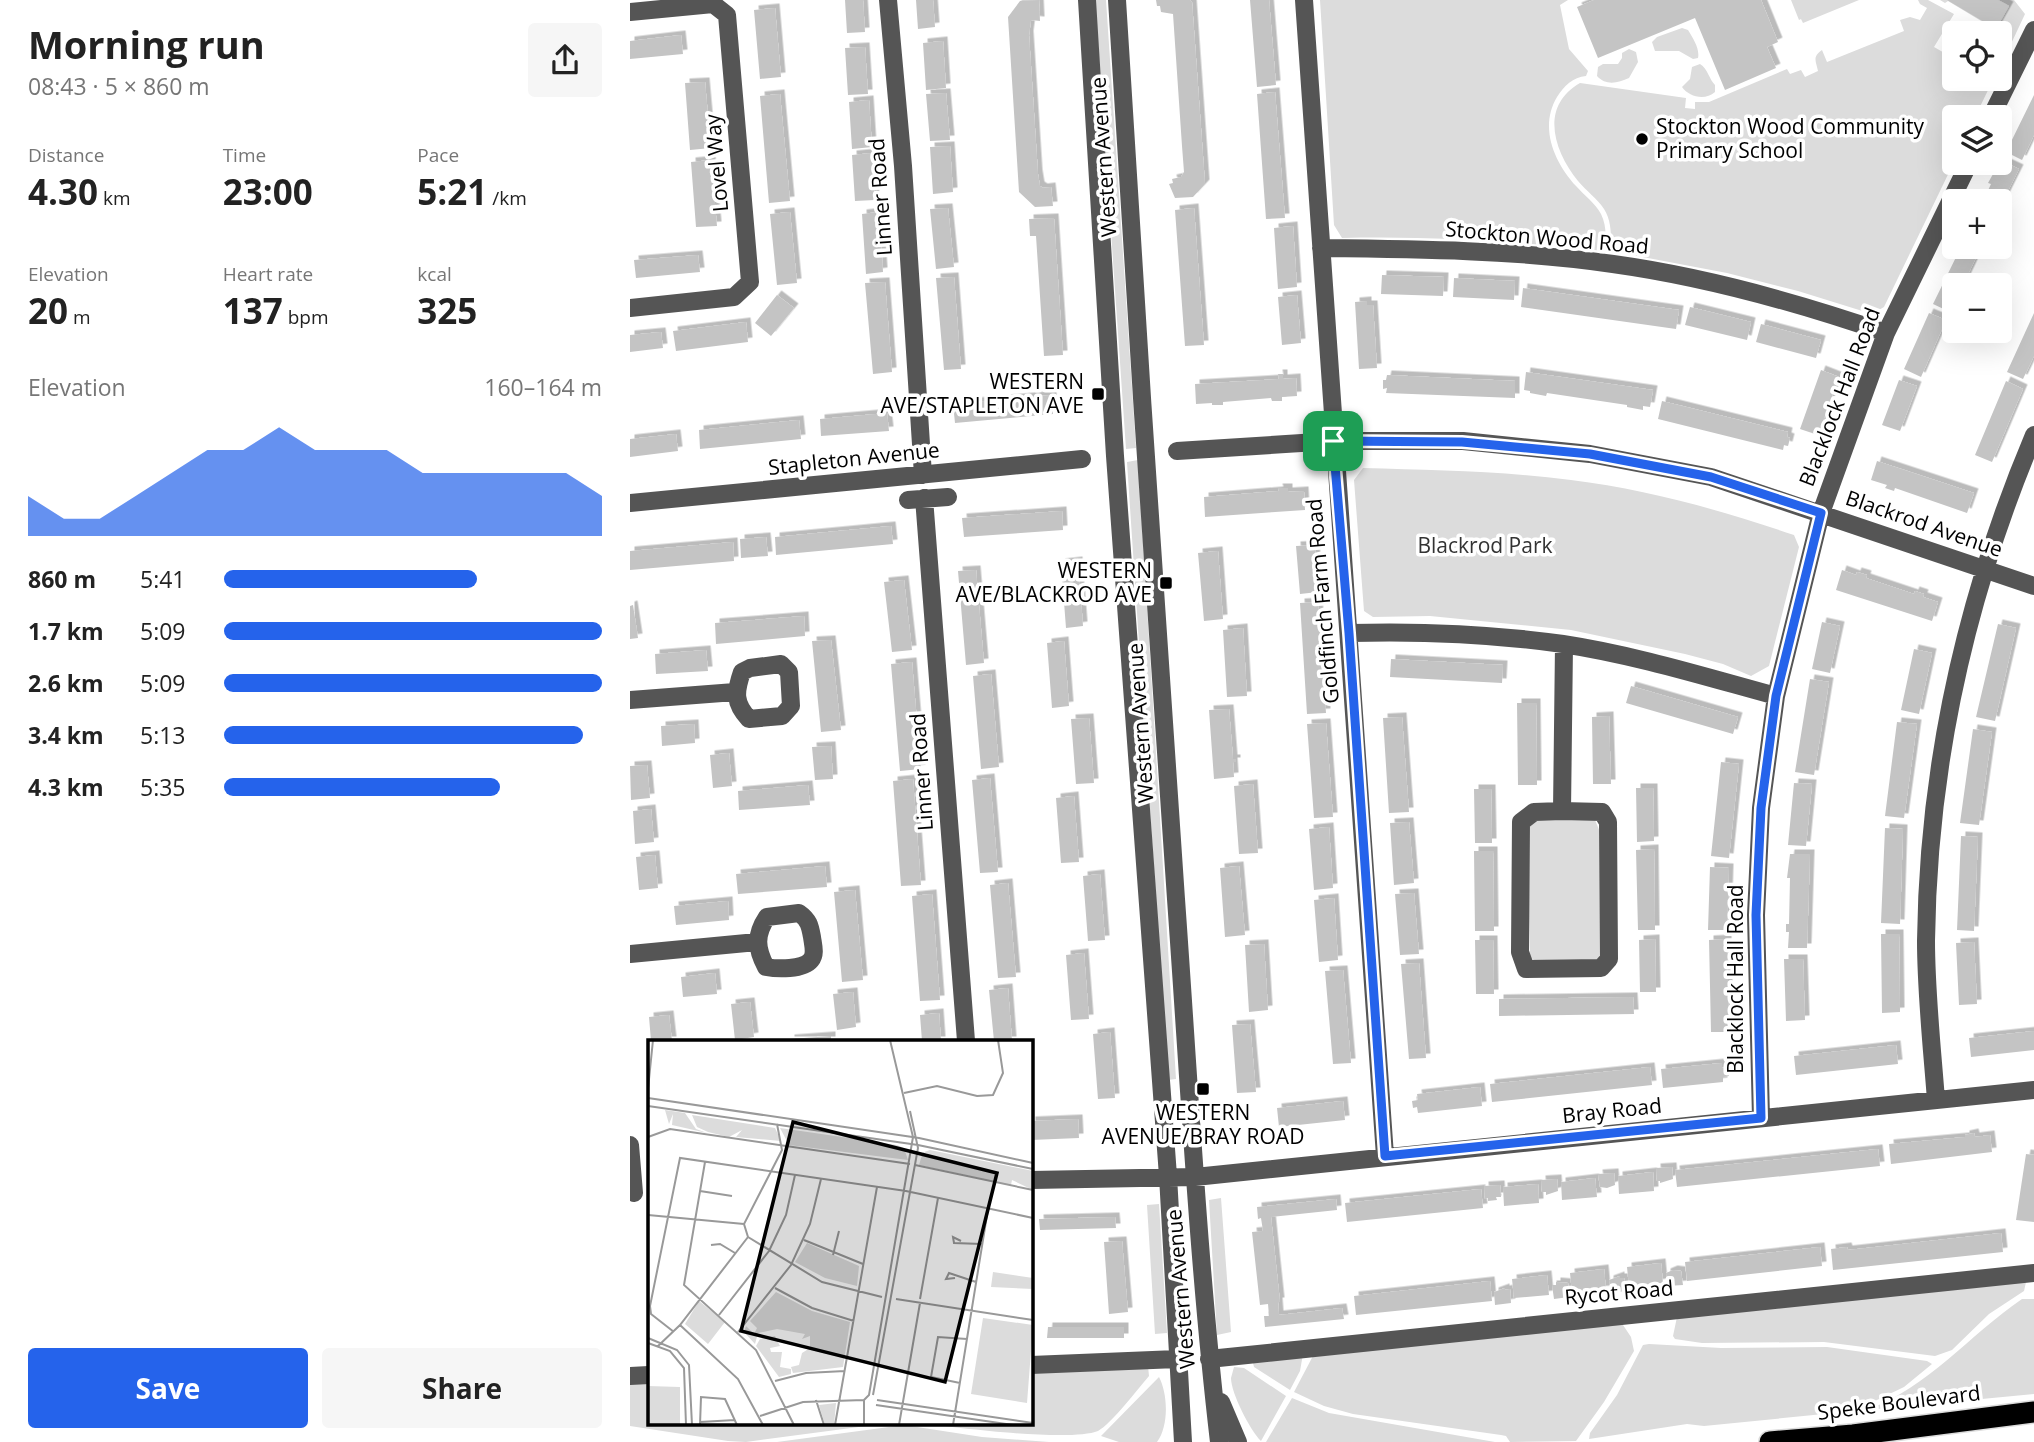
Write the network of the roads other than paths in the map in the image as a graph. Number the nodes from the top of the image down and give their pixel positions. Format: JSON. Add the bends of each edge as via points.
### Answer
{"nodes":[{"id":1,"x":888,"y":0,"type":"edge"},
{"id":2,"x":1087,"y":0,"type":"edge"},
{"id":3,"x":1117,"y":0,"type":"edge"},
{"id":4,"x":1304,"y":0,"type":"edge"},
{"id":5,"x":630,"y":12,"type":"edge"},
{"id":6,"x":2034,"y":30,"type":"edge"},
{"id":7,"x":1997,"y":105,"type":"edge"},
{"id":8,"x":1963,"y":175,"type":"edge"},
{"id":9,"x":1321,"y":248,"type":"junction"},
{"id":10,"x":630,"y":308,"type":"edge"},
{"id":11,"x":1886,"y":333,"type":"junction"},
{"id":12,"x":2034,"y":435,"type":"edge"},
{"id":13,"x":1333,"y":441,"type":"junction"},
{"id":14,"x":1177,"y":451,"type":"dead end"},
{"id":15,"x":1082,"y":459,"type":"dead end"},
{"id":16,"x":923,"y":475,"type":"junction"},
{"id":17,"x":948,"y":497,"type":"dead end"},
{"id":18,"x":630,"y":503,"type":"edge"},
{"id":19,"x":1821,"y":513,"type":"junction"},
{"id":20,"x":1983,"y":568,"type":"junction"},
{"id":21,"x":2034,"y":586,"type":"edge"},
{"id":22,"x":1349,"y":633,"type":"junction"},
{"id":23,"x":1564,"y":645,"type":"junction"},
{"id":24,"x":736,"y":692,"type":"dead end"},
{"id":25,"x":1776,"y":696,"type":"junction"},
{"id":26,"x":630,"y":700,"type":"edge"},
{"id":27,"x":1562,"y":811,"type":"junction"},
{"id":28,"x":757,"y":942,"type":"dead end"},
{"id":29,"x":630,"y":954,"type":"edge"},
{"id":30,"x":966,"y":1040,"type":"edge"},
{"id":31,"x":2034,"y":1090,"type":"edge"},
{"id":32,"x":1936,"y":1100,"type":"junction"},
{"id":33,"x":1761,"y":1118,"type":"junction"},
{"id":34,"x":630,"y":1145,"type":"edge"},
{"id":35,"x":1385,"y":1156,"type":"junction"},
{"id":36,"x":1168,"y":1176,"type":"junction"},
{"id":37,"x":1195,"y":1177,"type":"junction"},
{"id":38,"x":1032,"y":1180,"type":"edge"},
{"id":39,"x":638,"y":1192,"type":"edge"},
{"id":40,"x":2034,"y":1273,"type":"edge"},
{"id":41,"x":1177,"y":1359,"type":"junction"},
{"id":42,"x":1209,"y":1359,"type":"junction"},
{"id":43,"x":1032,"y":1365,"type":"edge"},
{"id":44,"x":630,"y":1376,"type":"edge"},
{"id":45,"x":648,"y":1376,"type":"edge"},
{"id":46,"x":1212,"y":1379,"type":"junction"},
{"id":47,"x":1180,"y":1406,"type":"junction"},
{"id":48,"x":2034,"y":1412,"type":"edge"},
{"id":49,"x":1170,"y":1442,"type":"edge"},
{"id":50,"x":1183,"y":1442,"type":"edge"},
{"id":51,"x":1219,"y":1442,"type":"edge"},
{"id":52,"x":1238,"y":1442,"type":"edge"},
{"id":53,"x":1770,"y":1442,"type":"edge"}],
"edges":[{"from":1,"to":16,"type":"street","name":"Linner Road"},
{"from":2,"to":36,"type":"street","name":"Western Avenue"},
{"from":3,"to":37,"type":"street","name":"Western Avenue"},
{"from":4,"to":9,"type":"street","name":"Goldfinch Farm Road"},
{"from":5,"to":10,"type":"street","name":"Lovel Way","via":[[713,4],[727,15],[750,282],[734,297]]},
{"from":6,"to":7,"type":"street"},
{"from":8,"to":11,"type":"street","name":"Blacklock Hall Road"},
{"from":9,"to":11,"type":"street","name":"Stockton Wood Road","via":[[1502,253],[1612,263],[1720,283]]},
{"from":9,"to":13,"type":"street","name":"Goldfinch Farm Road"},
{"from":11,"to":19,"type":"street","name":"Blacklock Hall Road"},
{"from":12,"to":20,"type":"street"},
{"from":13,"to":14,"type":"street","name":"Blackrod Avenue"},
{"from":13,"to":19,"type":"street","name":"Blackrod Avenue","via":[[1462,442],[1590,454],[1711,477]]},
{"from":13,"to":22,"type":"street","name":"Goldfinch Farm Road"},
{"from":15,"to":16,"type":"street","name":"Stapleton Avenue"},
{"from":16,"to":18,"type":"street","name":"Stapleton Avenue"},
{"from":17,"to":30,"type":"street","name":"Linner Road","via":[[916,499]]},
{"from":19,"to":20,"type":"street","name":"Blackrod Avenue"},
{"from":19,"to":25,"type":"street","name":"Blacklock Hall Road"},
{"from":20,"to":21,"type":"street","name":"Blackrod Avenue"},
{"from":20,"to":32,"type":"street","via":[[1947,716],[1932,828],[1926,944]]},
{"from":22,"to":23,"type":"street","via":[[1453,632]]},
{"from":22,"to":35,"type":"street","name":"Goldfinch Farm Road"},
{"from":23,"to":25,"type":"street","via":[[1617,654]]},
{"from":23,"to":27,"type":"street"},
{"from":24,"to":26,"type":"street"},
{"from":25,"to":33,"type":"street","name":"Blacklock Hall Road","via":[[1761,808],[1756,915]]},
{"from":27,"to":27,"type":"street","via":[[1602,812],[1608,822],[1609,959],[1601,968],[1526,969],[1520,953],[1521,822],[1534,812]]},
{"from":28,"to":29,"type":"street"},
{"from":31,"to":32,"type":"street","name":"Bray Road"},
{"from":32,"to":33,"type":"street","name":"Bray Road"},
{"from":33,"to":35,"type":"street","name":"Bray Road"},
{"from":34,"to":39,"type":"street"},
{"from":35,"to":37,"type":"street","name":"Bray Road"},
{"from":36,"to":37,"type":"street","name":"Bray Road"},
{"from":36,"to":38,"type":"street","name":"Bray Road"},
{"from":36,"to":41,"type":"street","name":"Western Avenue"},
{"from":37,"to":42,"type":"street","name":"Western Avenue"},
{"from":40,"to":42,"type":"street","name":"Rycot Road"},
{"from":41,"to":43,"type":"street"},
{"from":41,"to":47,"type":"street","name":"Western Avenue"},
{"from":42,"to":46,"type":"street","name":"Western Avenue"},
{"from":44,"to":45,"type":"street"},
{"from":46,"to":51,"type":"street","name":"Western Avenue"},
{"from":46,"to":52,"type":"street"},
{"from":47,"to":49,"type":"street"},
{"from":47,"to":50,"type":"street","name":"Western Avenue"},
{"from":48,"to":53,"type":"highway","name":"Speke Boulevard"}]}
